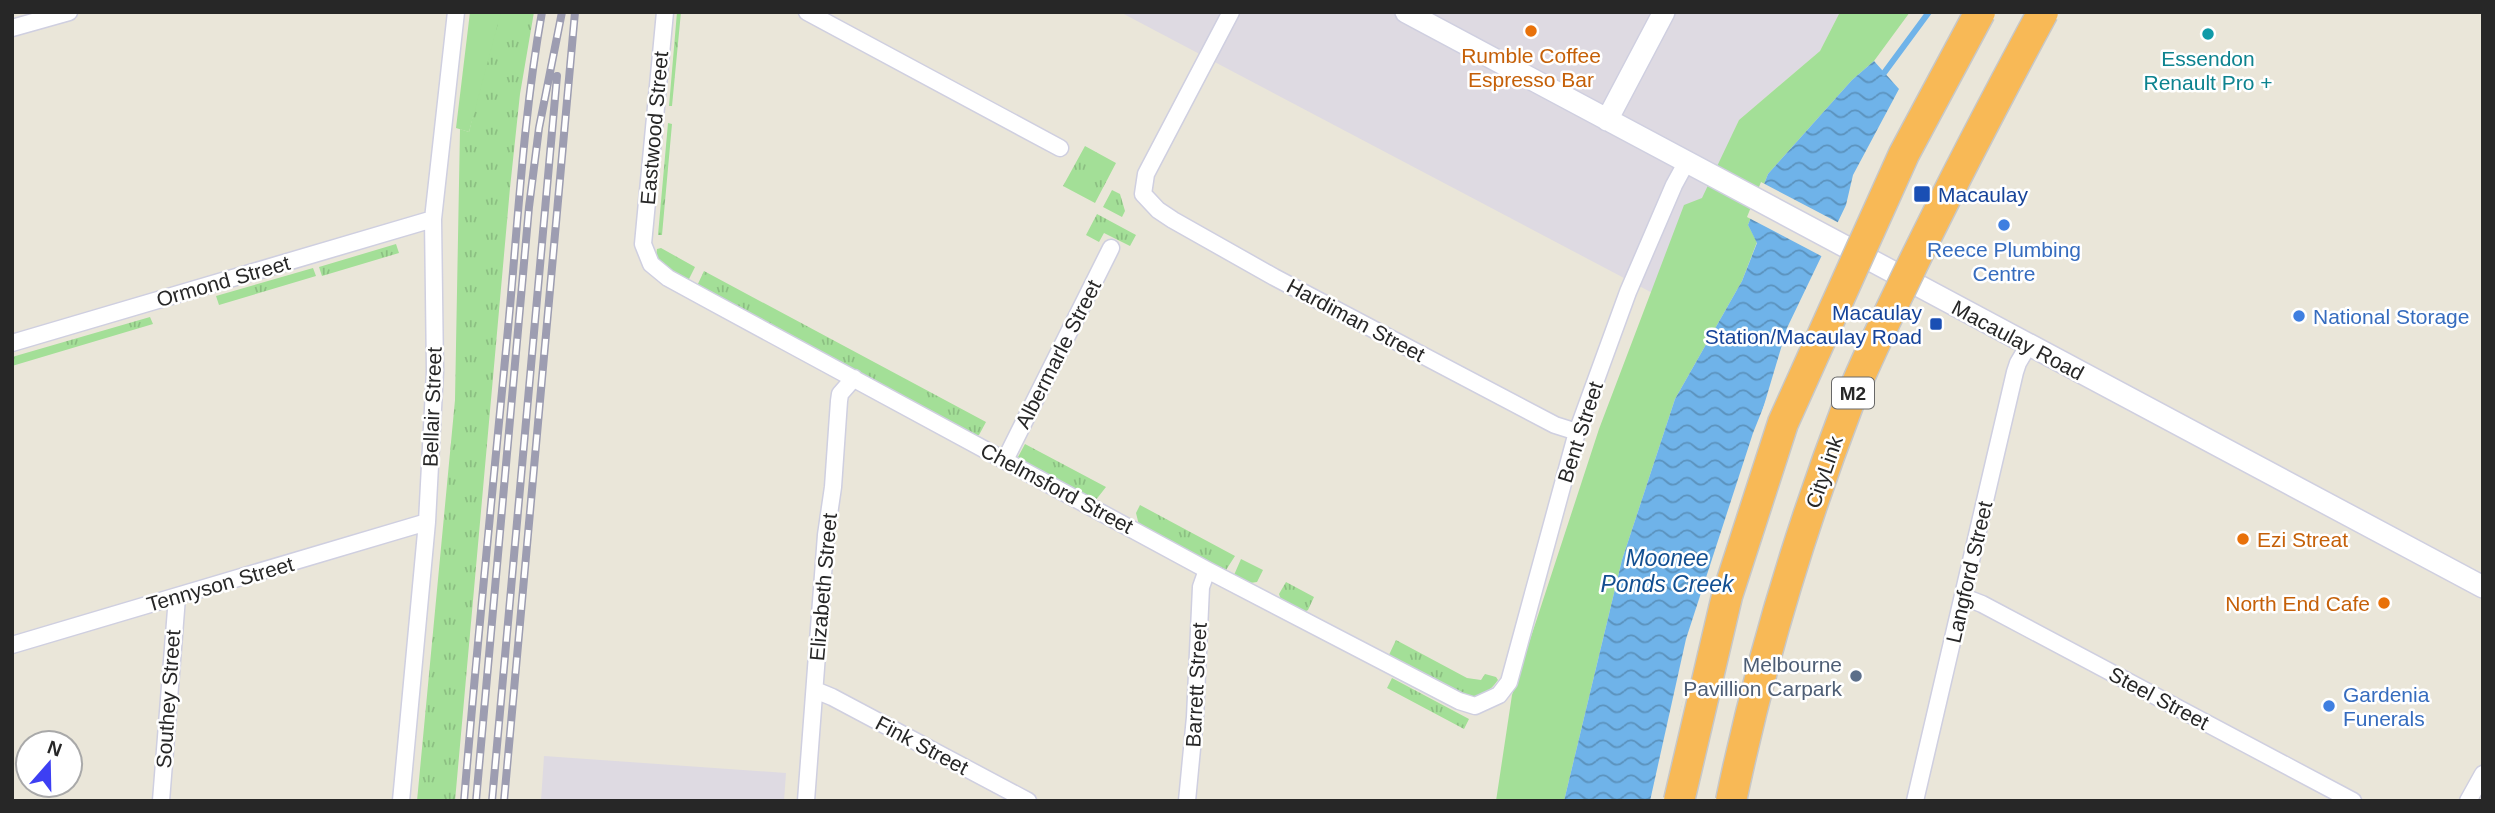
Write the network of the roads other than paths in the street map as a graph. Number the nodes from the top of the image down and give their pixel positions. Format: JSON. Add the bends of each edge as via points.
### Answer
{"nodes":[{"id":1,"x":69,"y":12,"type":"edge"},
{"id":2,"x":456,"y":12,"type":"edge"},
{"id":3,"x":665,"y":12,"type":"edge"},
{"id":4,"x":807,"y":12,"type":"edge"},
{"id":5,"x":1231,"y":12,"type":"edge"},
{"id":6,"x":1406,"y":12,"type":"edge"},
{"id":7,"x":1664,"y":12,"type":"edge"},
{"id":8,"x":1980,"y":12,"type":"edge"},
{"id":9,"x":2043,"y":12,"type":"edge"},
{"id":10,"x":12,"y":29,"type":"edge"},
{"id":11,"x":1606,"y":120,"type":"junction"},
{"id":12,"x":1060,"y":148,"type":"dead end"},
{"id":13,"x":1686,"y":163,"type":"junction"},
{"id":14,"x":433,"y":219,"type":"junction"},
{"id":15,"x":643,"y":244,"type":"joint"},
{"id":16,"x":1111,"y":248,"type":"dead end"},
{"id":17,"x":12,"y":343,"type":"edge"},
{"id":18,"x":2028,"y":346,"type":"junction"},
{"id":19,"x":854,"y":378,"type":"junction"},
{"id":20,"x":1577,"y":432,"type":"junction"},
{"id":21,"x":1005,"y":460,"type":"junction"},
{"id":22,"x":427,"y":522,"type":"junction"},
{"id":23,"x":1207,"y":569,"type":"junction"},
{"id":24,"x":2483,"y":587,"type":"edge"},
{"id":25,"x":177,"y":597,"type":"junction"},
{"id":26,"x":1964,"y":597,"type":"junction"},
{"id":27,"x":12,"y":645,"type":"edge"},
{"id":28,"x":815,"y":690,"type":"junction"},
{"id":29,"x":1488,"y":701,"type":"joint"},
{"id":30,"x":2483,"y":774,"type":"edge"},
{"id":31,"x":160,"y":801,"type":"edge"},
{"id":32,"x":401,"y":801,"type":"edge"},
{"id":33,"x":806,"y":801,"type":"edge"},
{"id":34,"x":1028,"y":801,"type":"edge"},
{"id":35,"x":1187,"y":801,"type":"edge"},
{"id":36,"x":1679,"y":801,"type":"edge"},
{"id":37,"x":1731,"y":801,"type":"edge"},
{"id":38,"x":1915,"y":801,"type":"edge"},
{"id":39,"x":2353,"y":801,"type":"edge"},
{"id":40,"x":2468,"y":801,"type":"edge"}],
"edges":[{"from":1,"to":10,"type":"street"},
{"from":2,"to":14,"type":"street","name":"Bellair Street"},
{"from":3,"to":15,"type":"street","name":"Eastwood Street"},
{"from":4,"to":12,"type":"street"},
{"from":5,"to":20,"type":"street","name":"Hardiman Street","via":[[1146,174],[1143,194],[1158,210],[1274,277],[1555,425]]},
{"from":6,"to":11,"type":"street","name":"Macaulay Road"},
{"from":7,"to":11,"type":"street"},
{"from":8,"to":36,"type":"highway","number":"M2","bridge":true,"via":[[1904,154],[1783,423],[1727,596]]},
{"from":9,"to":37,"type":"highway","name":"CityLink","number":"M2","bridge":true,"via":[[1965,157],[1848,405],[1794,561]]},
{"from":11,"to":13,"type":"street","name":"Macaulay Road"},
{"from":13,"to":18,"type":"street","name":"Macaulay Road"},
{"from":13,"to":20,"type":"street","name":"Bent Street","via":[[1629,292]]},
{"from":14,"to":17,"type":"street","name":"Ormond Street"},
{"from":14,"to":22,"type":"street","name":"Bellair Street","via":[[435,371]]},
{"from":15,"to":19,"type":"street","name":"Chelmsford Street","via":[[651,264],[668,278]]},
{"from":16,"to":21,"type":"street","name":"Albermarle Street"},
{"from":18,"to":24,"type":"street","name":"Macaulay Road"},
{"from":18,"to":26,"type":"street","name":"Langford Street","via":[[2015,372]]},
{"from":19,"to":21,"type":"street","name":"Chelmsford Street"},
{"from":19,"to":28,"type":"street","name":"Elizabeth Street","via":[[840,394]]},
{"from":20,"to":29,"type":"street","name":"Bent Street","via":[[1509,682]]},
{"from":21,"to":23,"type":"street","name":"Chelmsford Street"},
{"from":22,"to":25,"type":"street","name":"Tennyson Street"},
{"from":22,"to":32,"type":"street","name":"Bellair Street"},
{"from":23,"to":29,"type":"street","name":"Chelmsford Street","via":[[1459,701],[1475,706]]},
{"from":23,"to":35,"type":"street","name":"Barrett Street","via":[[1201,587]]},
{"from":25,"to":27,"type":"street","name":"Tennyson Street"},
{"from":25,"to":31,"type":"street","name":"Southey Street"},
{"from":26,"to":38,"type":"street","name":"Langford Street"},
{"from":26,"to":39,"type":"street","name":"Steel Street"},
{"from":28,"to":33,"type":"street","name":"Elizabeth Street"},
{"from":28,"to":34,"type":"street","name":"Fink Street"},
{"from":30,"to":40,"type":"street"}]}
